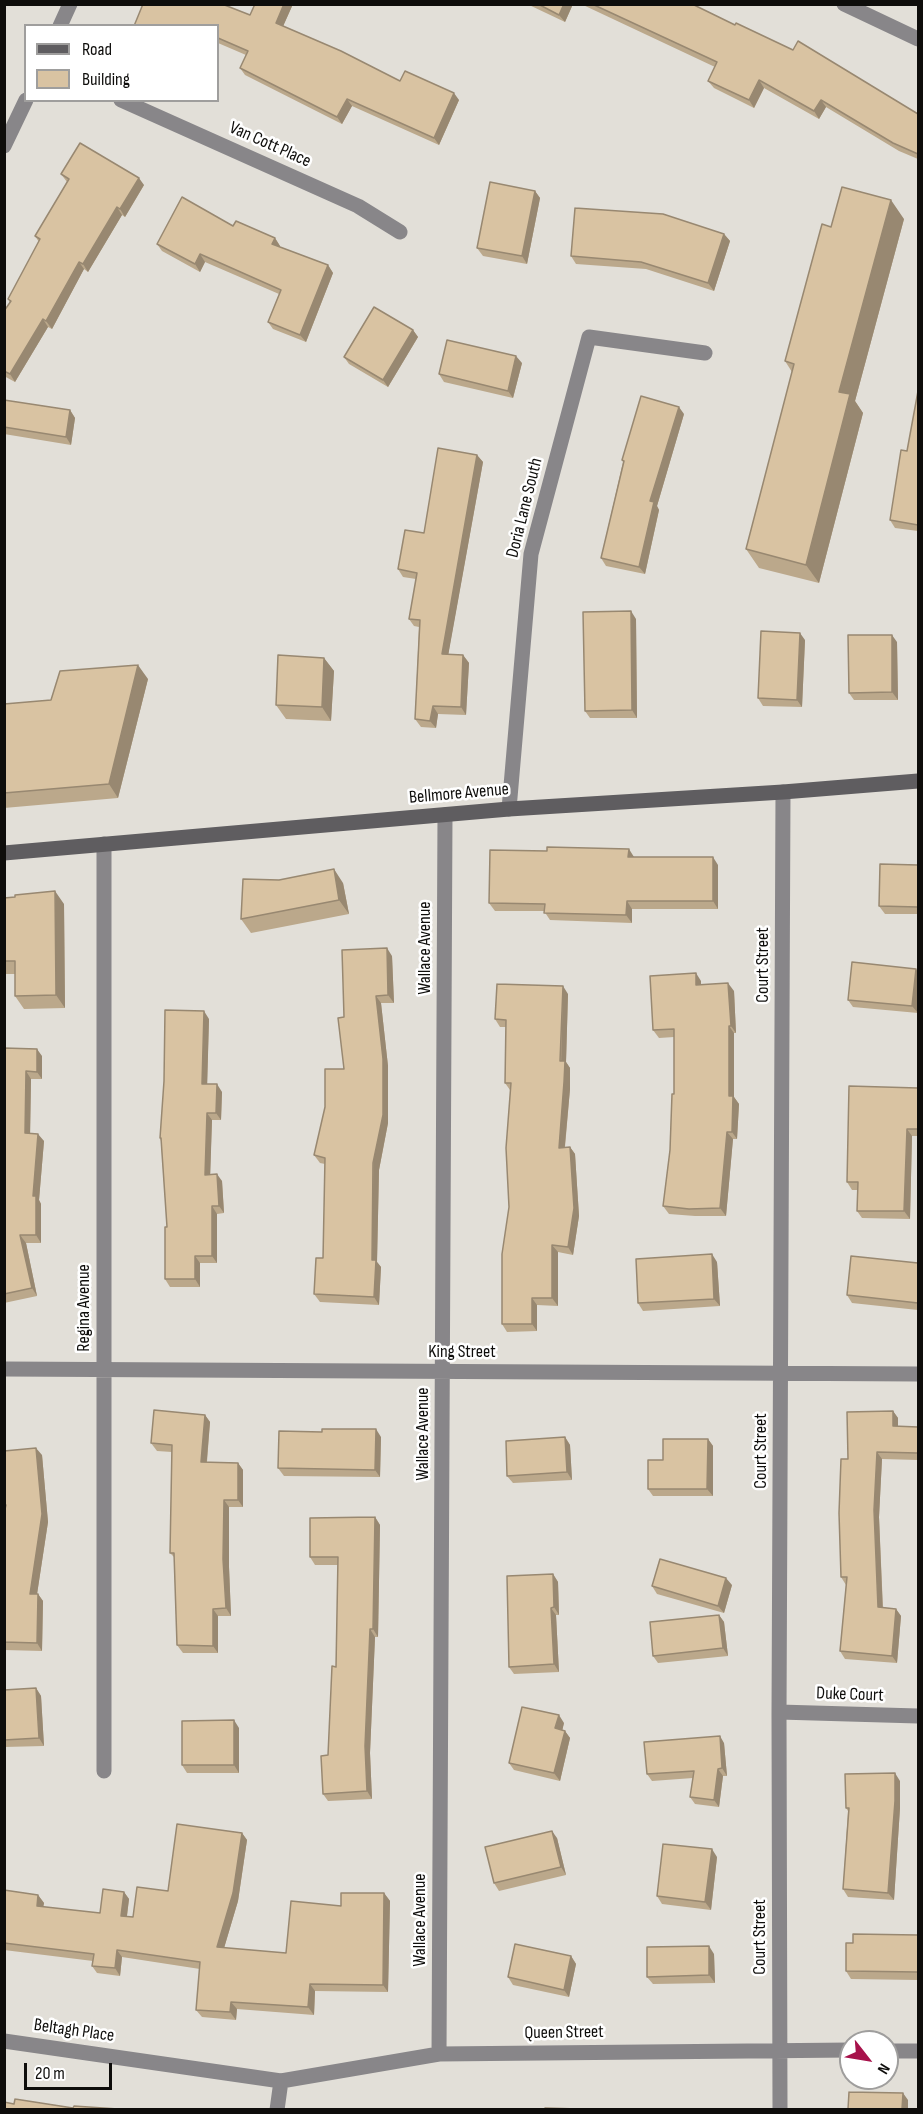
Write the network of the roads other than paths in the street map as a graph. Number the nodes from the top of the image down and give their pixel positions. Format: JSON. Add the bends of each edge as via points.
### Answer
{"nodes":[{"id":1,"x":70,"y":4,"type":"edge"},
{"id":2,"x":844,"y":4,"type":"edge"},
{"id":3,"x":61,"y":24,"type":"edge"},
{"id":4,"x":918,"y":39,"type":"edge"},
{"id":5,"x":25,"y":102,"type":"edge"},
{"id":6,"x":125,"y":102,"type":"edge"},
{"id":7,"x":4,"y":146,"type":"edge"},
{"id":8,"x":400,"y":232,"type":"dead end"},
{"id":9,"x":705,"y":353,"type":"dead end"},
{"id":10,"x":918,"y":781,"type":"edge"},
{"id":11,"x":783,"y":792,"type":"junction"},
{"id":12,"x":509,"y":809,"type":"junction"},
{"id":13,"x":445,"y":815,"type":"junction"},
{"id":14,"x":104,"y":844,"type":"junction"},
{"id":15,"x":4,"y":853,"type":"edge"},
{"id":16,"x":4,"y":1369,"type":"edge"},
{"id":17,"x":104,"y":1370,"type":"junction"},
{"id":18,"x":443,"y":1371,"type":"junction"},
{"id":19,"x":781,"y":1372,"type":"junction"},
{"id":20,"x":918,"y":1374,"type":"edge"},
{"id":21,"x":779,"y":1712,"type":"junction"},
{"id":22,"x":918,"y":1716,"type":"edge"},
{"id":23,"x":104,"y":1771,"type":"dead end"},
{"id":24,"x":4,"y":2041,"type":"edge"},
{"id":25,"x":779,"y":2050,"type":"junction"},
{"id":26,"x":839,"y":2050,"type":"edge"},
{"id":27,"x":899,"y":2050,"type":"edge"},
{"id":28,"x":918,"y":2051,"type":"edge"},
{"id":29,"x":439,"y":2054,"type":"junction"},
{"id":30,"x":281,"y":2081,"type":"junction"},
{"id":31,"x":277,"y":2109,"type":"edge"},
{"id":32,"x":780,"y":2109,"type":"edge"}],
"edges":[{"from":1,"to":3,"type":"street"},
{"from":2,"to":4,"type":"street"},
{"from":5,"to":7,"type":"street"},
{"from":6,"to":8,"type":"street","name":"Van Cott Place","via":[[357,206]]},
{"from":9,"to":12,"type":"street","name":"Doria Lane South","via":[[589,337],[531,554]]},
{"from":10,"to":11,"type":"main road","name":"Bellmore Avenue"},
{"from":11,"to":12,"type":"main road","name":"Bellmore Avenue"},
{"from":11,"to":19,"type":"street","name":"Court Street"},
{"from":12,"to":13,"type":"main road","name":"Bellmore Avenue"},
{"from":13,"to":14,"type":"main road","name":"Bellmore Avenue"},
{"from":13,"to":18,"type":"street","name":"Wallace Avenue"},
{"from":14,"to":15,"type":"main road","name":"Bellmore Avenue"},
{"from":14,"to":17,"type":"street","name":"Regina Avenue"},
{"from":16,"to":17,"type":"street","name":"King Street"},
{"from":17,"to":18,"type":"street","name":"King Street"},
{"from":17,"to":23,"type":"street","name":"Regina Avenue"},
{"from":18,"to":19,"type":"street","name":"King Street"},
{"from":18,"to":29,"type":"street","name":"Wallace Avenue"},
{"from":19,"to":20,"type":"street","name":"King Street"},
{"from":19,"to":21,"type":"street","name":"Court Street"},
{"from":21,"to":22,"type":"street","name":"Duke Court"},
{"from":21,"to":25,"type":"street","name":"Court Street"},
{"from":24,"to":30,"type":"street","name":"Beltagh Place"},
{"from":25,"to":26,"type":"street","name":"Queen Street"},
{"from":25,"to":29,"type":"street","name":"Queen Street"},
{"from":25,"to":32,"type":"street","name":"Court Street"},
{"from":27,"to":28,"type":"street"},
{"from":29,"to":30,"type":"street","name":"Queen Street"},
{"from":30,"to":31,"type":"street"}]}
